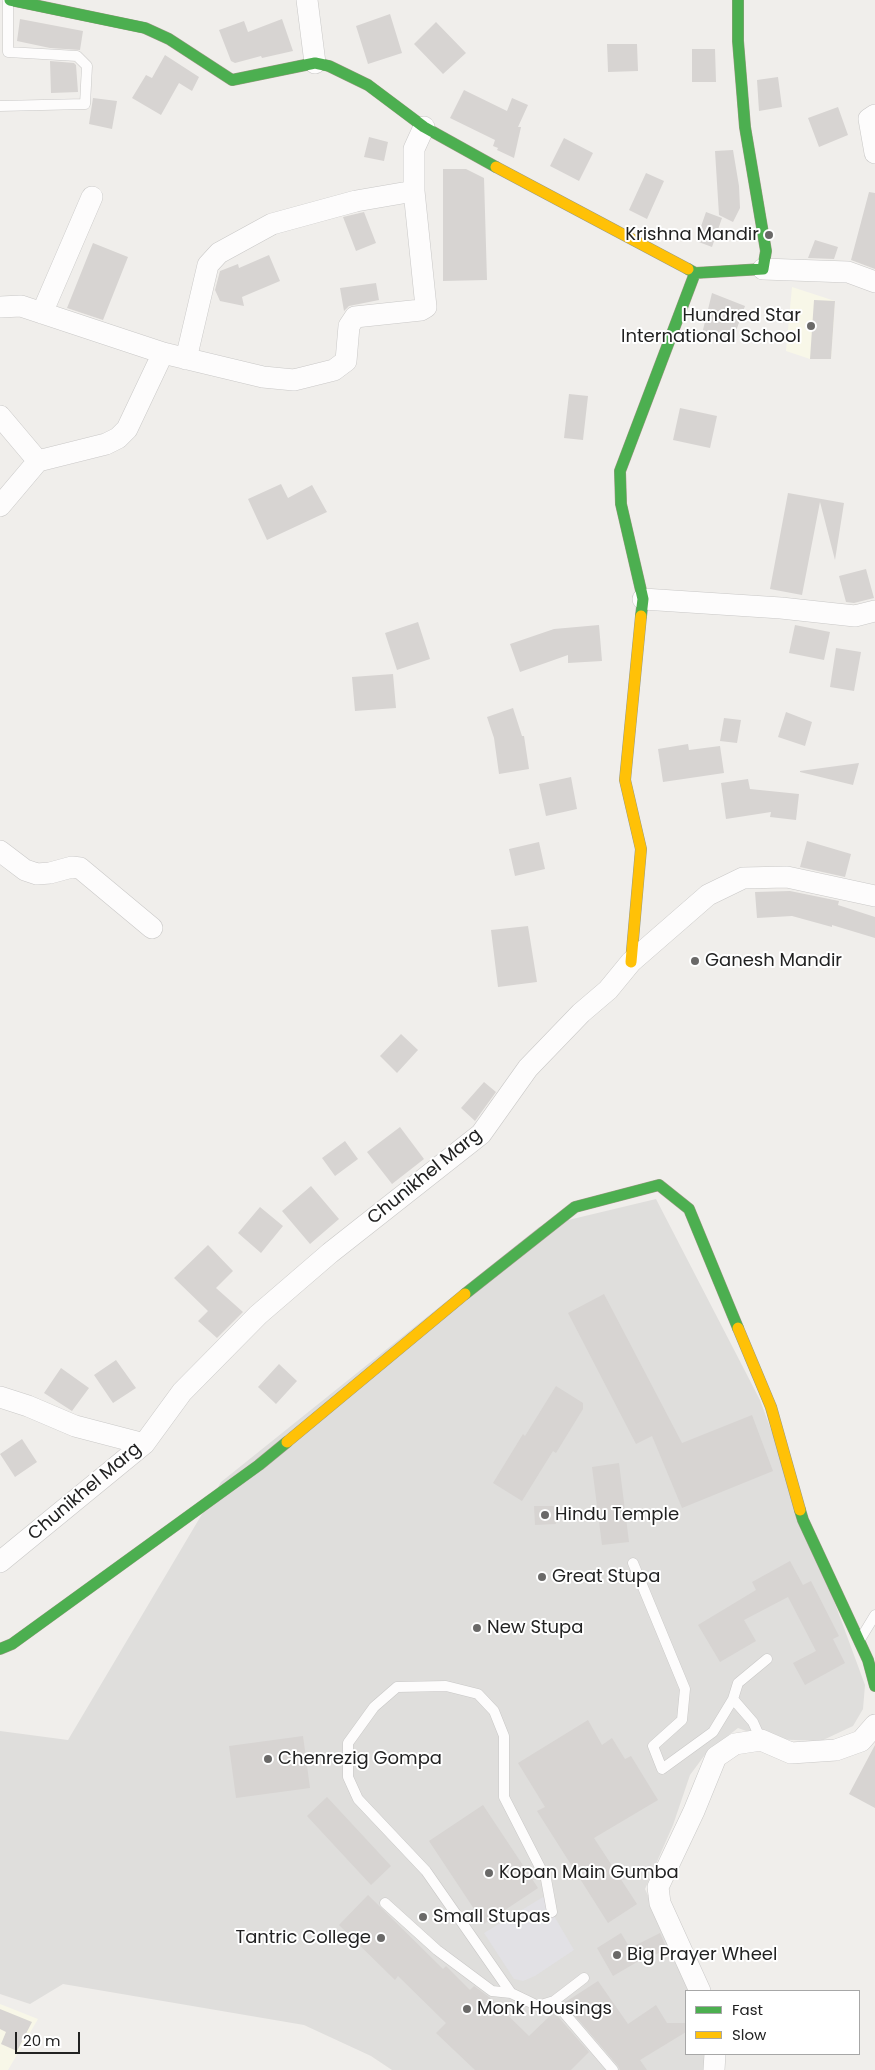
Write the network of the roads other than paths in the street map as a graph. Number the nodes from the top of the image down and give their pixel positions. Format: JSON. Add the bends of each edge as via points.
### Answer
{"nodes":[{"id":1,"x":9,"y":0,"type":"edge"},
{"id":2,"x":306,"y":0,"type":"edge"},
{"id":3,"x":738,"y":0,"type":"edge"},
{"id":4,"x":315,"y":63,"type":"junction"},
{"id":5,"x":0,"y":106,"type":"edge"},
{"id":6,"x":875,"y":115,"type":"edge"},
{"id":7,"x":424,"y":127,"type":"junction"},
{"id":8,"x":875,"y":153,"type":"edge"},
{"id":9,"x":414,"y":191,"type":"junction"},
{"id":10,"x":92,"y":196,"type":"dead end"},
{"id":11,"x":763,"y":270,"type":"junction"},
{"id":12,"x":695,"y":273,"type":"junction"},
{"id":13,"x":875,"y":282,"type":"edge"},
{"id":14,"x":0,"y":307,"type":"edge"},
{"id":15,"x":42,"y":312,"type":"junction"},
{"id":16,"x":163,"y":353,"type":"junction"},
{"id":17,"x":186,"y":359,"type":"junction"},
{"id":18,"x":0,"y":416,"type":"edge"},
{"id":19,"x":38,"y":461,"type":"junction"},
{"id":20,"x":0,"y":506,"type":"edge"},
{"id":21,"x":644,"y":599,"type":"junction"},
{"id":22,"x":875,"y":611,"type":"edge"},
{"id":23,"x":0,"y":852,"type":"edge"},
{"id":24,"x":875,"y":896,"type":"edge"},
{"id":25,"x":152,"y":928,"type":"dead end"},
{"id":26,"x":631,"y":962,"type":"junction"},
{"id":27,"x":0,"y":1397,"type":"edge"},
{"id":28,"x":144,"y":1444,"type":"junction"},
{"id":29,"x":0,"y":1562,"type":"edge"},
{"id":30,"x":633,"y":1563,"type":"dead end"},
{"id":31,"x":875,"y":1615,"type":"edge"},
{"id":32,"x":859,"y":1641,"type":"junction"},
{"id":33,"x":0,"y":1649,"type":"edge"},
{"id":34,"x":767,"y":1659,"type":"dead end"},
{"id":35,"x":875,"y":1686,"type":"edge"},
{"id":36,"x":734,"y":1699,"type":"junction"},
{"id":37,"x":875,"y":1725,"type":"edge"},
{"id":38,"x":761,"y":1740,"type":"junction"},
{"id":39,"x":385,"y":1903,"type":"dead end"},
{"id":40,"x":552,"y":1912,"type":"dead end"},
{"id":41,"x":584,"y":1978,"type":"dead end"},
{"id":42,"x":700,"y":1990,"type":"edge"},
{"id":43,"x":511,"y":1993,"type":"junction"},
{"id":44,"x":554,"y":2001,"type":"junction"},
{"id":45,"x":715,"y":2055,"type":"edge"},
{"id":46,"x":612,"y":2070,"type":"edge"},
{"id":47,"x":714,"y":2070,"type":"edge"}],
"edges":[{"from":1,"to":4,"type":"street","via":[[146,28],[232,80]]},
{"from":1,"to":5,"type":"lane","via":[[8,52],[77,56],[86,66],[85,104]]},
{"from":2,"to":4,"type":"street"},
{"from":3,"to":11,"type":"street","via":[[738,41],[746,127],[766,251]]},
{"from":4,"to":7,"type":"street","via":[[329,66],[368,86]]},
{"from":6,"to":8,"type":"street","via":[[870,118]]},
{"from":7,"to":9,"type":"street","via":[[414,149]]},
{"from":7,"to":12,"type":"street"},
{"from":9,"to":17,"type":"street","via":[[356,200],[272,224],[218,254],[208,265]]},
{"from":9,"to":17,"type":"street","via":[[426,307],[355,317],[348,326],[346,361],[334,370],[294,380],[273,379]]},
{"from":10,"to":15,"type":"street"},
{"from":11,"to":12,"type":"street"},
{"from":11,"to":13,"type":"street","via":[[848,272]]},
{"from":12,"to":21,"type":"street","via":[[620,471],[621,504]]},
{"from":14,"to":15,"type":"street","via":[[21,306]]},
{"from":15,"to":16,"type":"street"},
{"from":16,"to":17,"type":"street"},
{"from":16,"to":19,"type":"street","via":[[127,428],[118,438]]},
{"from":18,"to":19,"type":"street"},
{"from":19,"to":20,"type":"street"},
{"from":21,"to":22,"type":"street","via":[[855,616]]},
{"from":21,"to":26,"type":"street","via":[[625,780],[641,849]]},
{"from":23,"to":25,"type":"street","via":[[25,870],[37,874],[80,868]]},
{"from":24,"to":26,"type":"street","name":"Chunikhel Marg","via":[[787,877],[743,878],[708,895]]},
{"from":26,"to":28,"type":"street","name":"Chunikhel Marg","via":[[608,990],[528,1068],[481,1134],[330,1253],[258,1315],[182,1392]]},
{"from":27,"to":28,"type":"street","via":[[75,1426]]},
{"from":28,"to":29,"type":"street","name":"Chunikhel Marg"},
{"from":30,"to":36,"type":"lane","via":[[685,1689],[682,1720],[653,1746],[662,1769],[713,1732]]},
{"from":31,"to":32,"type":"lane"},
{"from":32,"to":33,"type":"street","via":[[804,1520],[771,1407],[689,1209],[659,1186],[575,1207],[424,1327],[259,1465],[12,1644]]},
{"from":32,"to":35,"type":"street"},
{"from":34,"to":36,"type":"lane","via":[[738,1682]]},
{"from":36,"to":38,"type":"lane","via":[[753,1722]]},
{"from":37,"to":38,"type":"street","via":[[861,1741],[836,1750],[791,1753]]},
{"from":38,"to":42,"type":"street","via":[[735,1744],[716,1757],[658,1887],[660,1903]]},
{"from":39,"to":43,"type":"lane","via":[[437,1950],[492,1991]]},
{"from":40,"to":43,"type":"lane","via":[[546,1879],[504,1797],[504,1736],[494,1711],[478,1694],[454,1688],[397,1687],[374,1707],[348,1743],[348,1777],[358,1799],[426,1871]]},
{"from":41,"to":44,"type":"lane"},
{"from":43,"to":44,"type":"lane","via":[[538,2006]]},
{"from":44,"to":46,"type":"lane"},
{"from":45,"to":47,"type":"street"}]}
